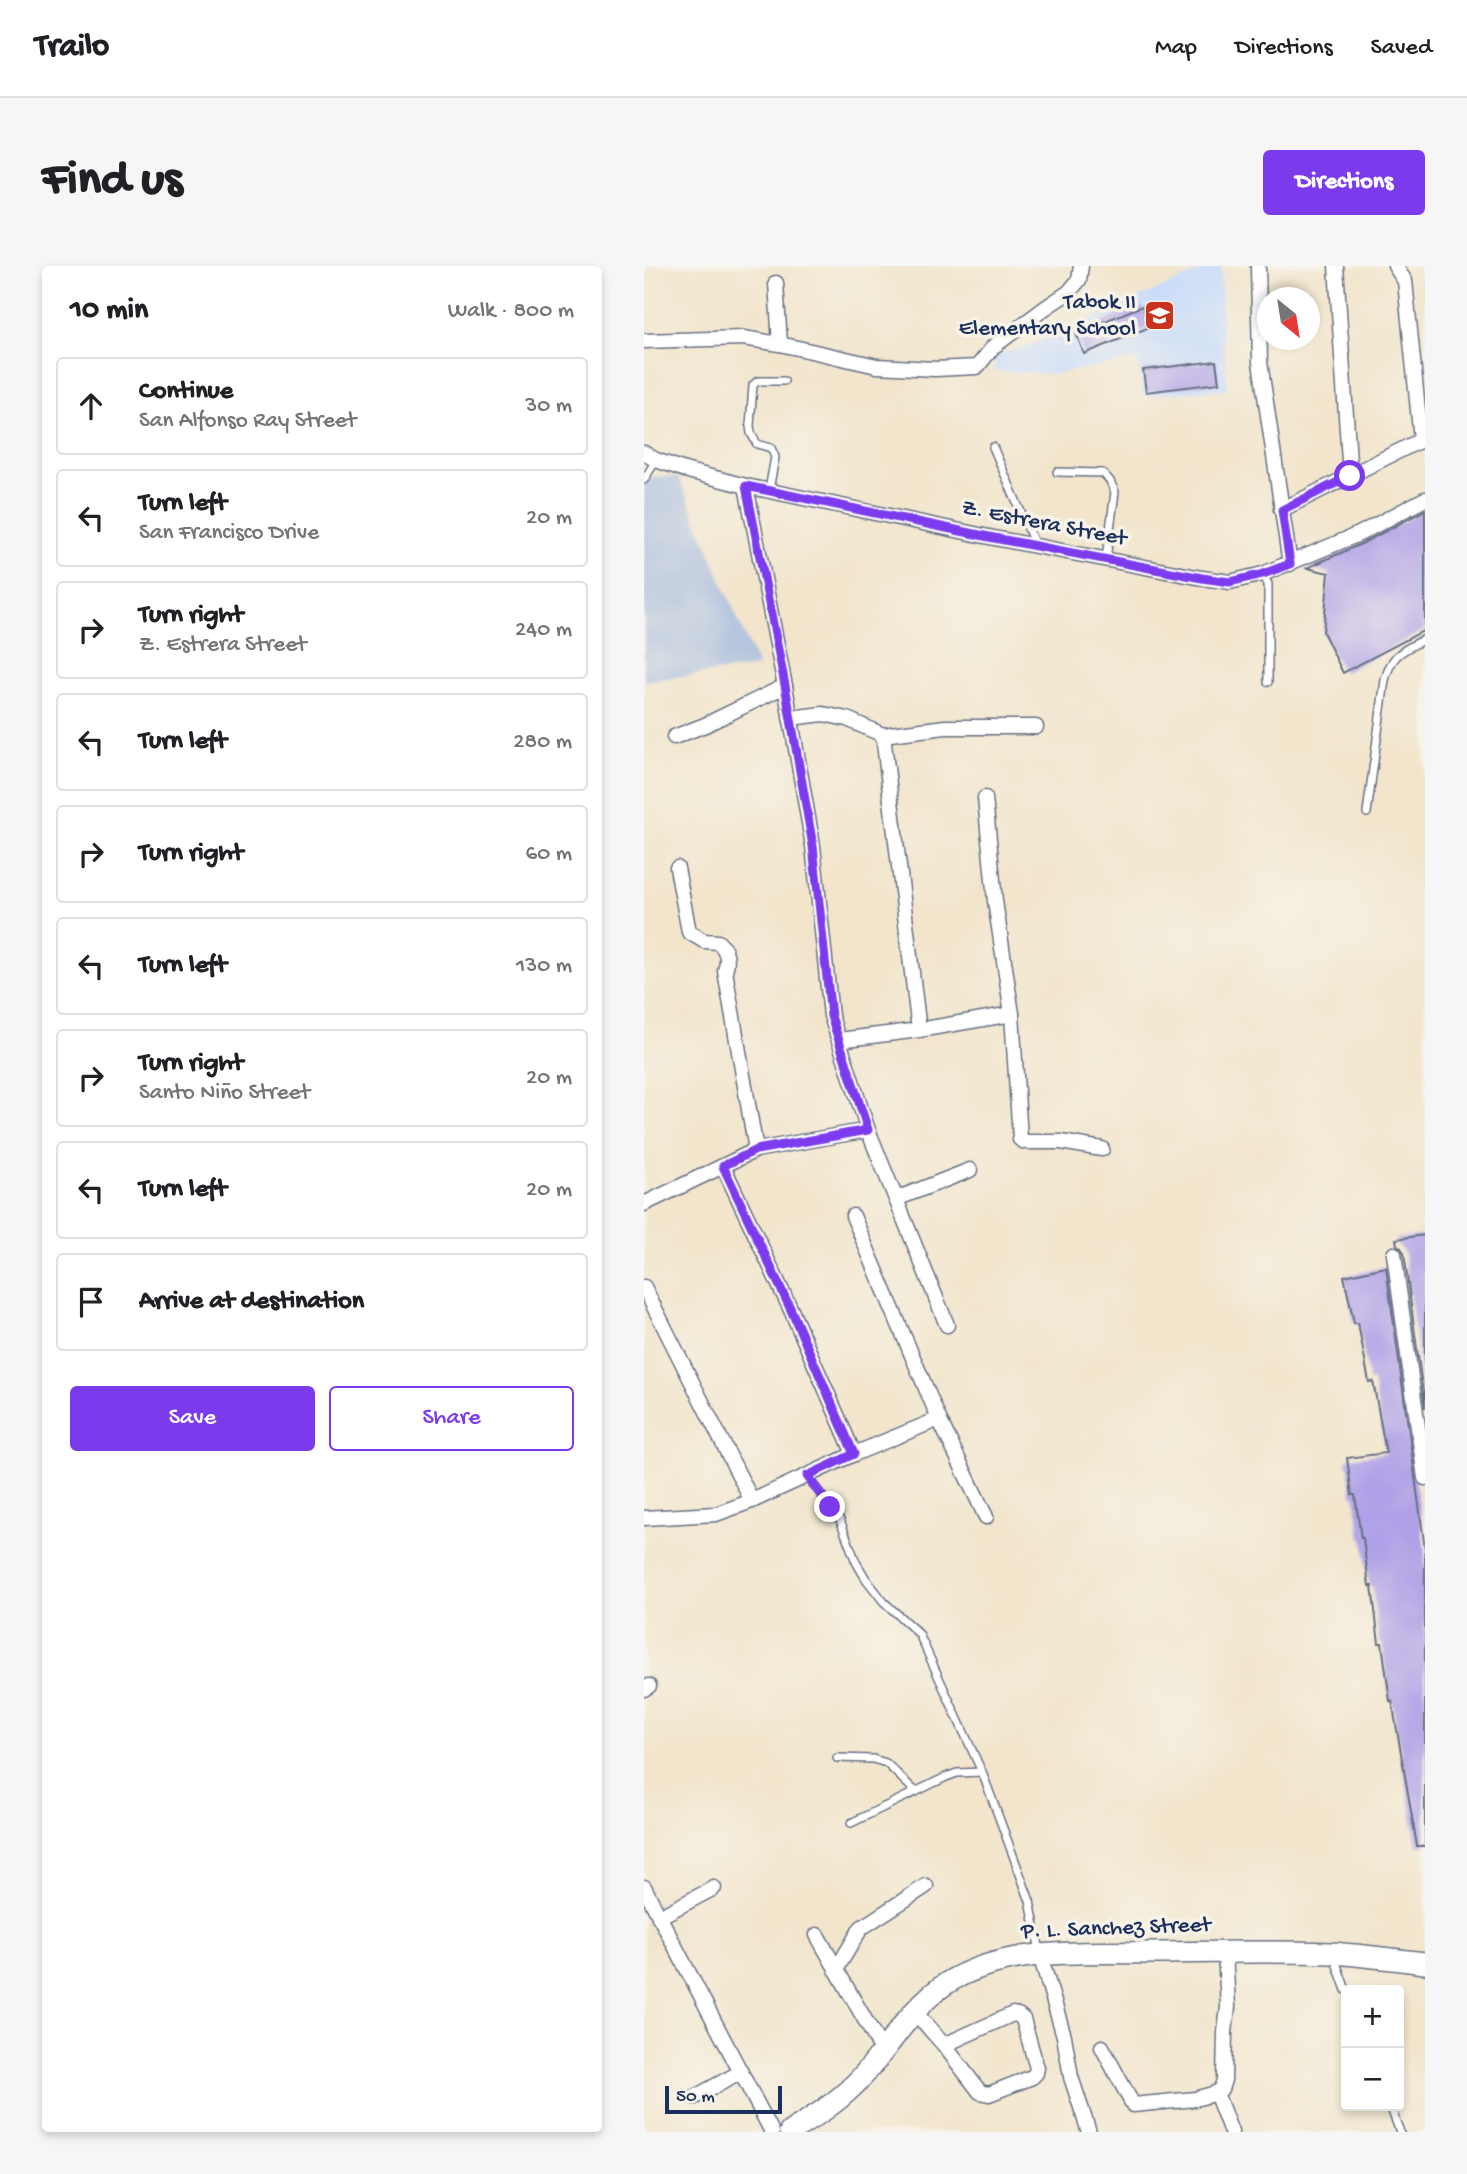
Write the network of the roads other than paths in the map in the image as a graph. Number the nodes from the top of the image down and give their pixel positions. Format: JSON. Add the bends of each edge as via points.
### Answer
{"nodes":[{"id":1,"x":1081,"y":266,"type":"edge"},
{"id":2,"x":1258,"y":266,"type":"edge"},
{"id":3,"x":1336,"y":266,"type":"edge"},
{"id":4,"x":1395,"y":266,"type":"edge"},
{"id":5,"x":776,"y":283,"type":"dead end"},
{"id":6,"x":644,"y":341,"type":"edge"},
{"id":7,"x":780,"y":344,"type":"junction"},
{"id":8,"x":784,"y":381,"type":"dead end"},
{"id":9,"x":1423,"y":439,"type":"edge"},
{"id":10,"x":993,"y":447,"type":"dead end"},
{"id":11,"x":650,"y":457,"type":"edge"},
{"id":12,"x":1057,"y":472,"type":"dead end"},
{"id":13,"x":1350,"y":476,"type":"junction"},
{"id":14,"x":644,"y":480,"type":"edge"},
{"id":15,"x":746,"y":486,"type":"junction"},
{"id":16,"x":769,"y":490,"type":"junction"},
{"id":17,"x":1425,"y":499,"type":"edge"},
{"id":18,"x":1282,"y":510,"type":"junction"},
{"id":19,"x":1035,"y":546,"type":"junction"},
{"id":20,"x":1106,"y":559,"type":"junction"},
{"id":21,"x":1290,"y":564,"type":"junction"},
{"id":22,"x":1263,"y":574,"type":"junction"},
{"id":23,"x":1425,"y":639,"type":"edge"},
{"id":24,"x":1268,"y":682,"type":"dead end"},
{"id":25,"x":785,"y":685,"type":"junction"},
{"id":26,"x":790,"y":718,"type":"junction"},
{"id":27,"x":1036,"y":727,"type":"dead end"},
{"id":28,"x":883,"y":735,"type":"junction"},
{"id":29,"x":674,"y":737,"type":"dead end"},
{"id":30,"x":985,"y":798,"type":"dead end"},
{"id":31,"x":1367,"y":813,"type":"dead end"},
{"id":32,"x":677,"y":868,"type":"dead end"},
{"id":33,"x":1012,"y":1014,"type":"junction"},
{"id":34,"x":919,"y":1030,"type":"junction"},
{"id":35,"x":839,"y":1040,"type":"junction"},
{"id":36,"x":868,"y":1130,"type":"junction"},
{"id":37,"x":1102,"y":1149,"type":"dead end"},
{"id":38,"x":756,"y":1150,"type":"junction"},
{"id":39,"x":723,"y":1166,"type":"junction"},
{"id":40,"x":970,"y":1170,"type":"dead end"},
{"id":41,"x":896,"y":1199,"type":"junction"},
{"id":42,"x":644,"y":1204,"type":"edge"},
{"id":43,"x":853,"y":1216,"type":"dead end"},
{"id":44,"x":1394,"y":1254,"type":"dead end"},
{"id":45,"x":644,"y":1287,"type":"edge"},
{"id":46,"x":947,"y":1325,"type":"dead end"},
{"id":47,"x":939,"y":1419,"type":"junction"},
{"id":48,"x":854,"y":1454,"type":"junction"},
{"id":49,"x":807,"y":1476,"type":"junction"},
{"id":50,"x":1425,"y":1478,"type":"edge"},
{"id":51,"x":752,"y":1501,"type":"junction"},
{"id":52,"x":985,"y":1517,"type":"dead end"},
{"id":53,"x":644,"y":1518,"type":"edge"},
{"id":54,"x":837,"y":1758,"type":"dead end"},
{"id":55,"x":982,"y":1772,"type":"junction"},
{"id":56,"x":916,"y":1792,"type":"junction"},
{"id":57,"x":851,"y":1823,"type":"dead end"},
{"id":58,"x":926,"y":1886,"type":"dead end"},
{"id":59,"x":644,"y":1887,"type":"edge"},
{"id":60,"x":714,"y":1888,"type":"dead end"},
{"id":61,"x":652,"y":1912,"type":"edge"},
{"id":62,"x":817,"y":1935,"type":"dead end"},
{"id":63,"x":1225,"y":1952,"type":"junction"},
{"id":64,"x":1332,"y":1953,"type":"junction"},
{"id":65,"x":1040,"y":1955,"type":"junction"},
{"id":66,"x":1425,"y":1963,"type":"edge"},
{"id":67,"x":836,"y":1970,"type":"junction"},
{"id":68,"x":1344,"y":1985,"type":"edge"},
{"id":69,"x":914,"y":2011,"type":"junction"},
{"id":70,"x":944,"y":2045,"type":"junction"},
{"id":71,"x":1102,"y":2047,"type":"dead end"},
{"id":72,"x":882,"y":2050,"type":"junction"},
{"id":73,"x":741,"y":2072,"type":"junction"},
{"id":74,"x":1216,"y":2093,"type":"junction"},
{"id":75,"x":695,"y":2097,"type":"dead end"},
{"id":76,"x":1392,"y":2111,"type":"edge"},
{"id":77,"x":772,"y":2132,"type":"edge"},
{"id":78,"x":790,"y":2132,"type":"edge"},
{"id":79,"x":1089,"y":2132,"type":"edge"},
{"id":80,"x":1231,"y":2132,"type":"edge"},
{"id":81,"x":1400,"y":2132,"type":"edge"}],
"edges":[{"from":1,"to":7,"type":"street","via":[[1079,280],[1069,292],[993,347],[977,368],[877,366]]},
{"from":2,"to":18,"type":"street","via":[[1260,362]]},
{"from":3,"to":13,"type":"street"},
{"from":4,"to":9,"type":"street","via":[[1405,281]]},
{"from":5,"to":7,"type":"street"},
{"from":6,"to":7,"type":"street","via":[[743,338]]},
{"from":8,"to":16,"type":"lane","via":[[753,385],[751,433],[757,444],[771,448],[775,457]]},
{"from":9,"to":13,"type":"street"},
{"from":10,"to":19,"type":"lane"},
{"from":11,"to":14,"type":"lane"},
{"from":11,"to":15,"type":"street","name":"Z. Estrera Street"},
{"from":12,"to":20,"type":"lane","via":[[1103,473],[1110,481],[1115,492]]},
{"from":13,"to":18,"type":"street"},
{"from":15,"to":16,"type":"street","name":"Z. Estrera Street"},
{"from":15,"to":25,"type":"street"},
{"from":16,"to":19,"type":"street","name":"Z. Estrera Street"},
{"from":17,"to":21,"type":"street","name":"Z. Estrera Street"},
{"from":18,"to":21,"type":"street"},
{"from":19,"to":20,"type":"street","name":"Z. Estrera Street"},
{"from":20,"to":22,"type":"street","name":"Z. Estrera Street","via":[[1230,582]]},
{"from":21,"to":22,"type":"street","name":"Z. Estrera Street"},
{"from":22,"to":24,"type":"lane","via":[[1268,584]]},
{"from":23,"to":31,"type":"lane","via":[[1390,663]]},
{"from":25,"to":26,"type":"street"},
{"from":25,"to":29,"type":"street"},
{"from":26,"to":28,"type":"street","via":[[823,714]]},
{"from":26,"to":35,"type":"street","via":[[813,846],[831,1016]]},
{"from":27,"to":28,"type":"street","via":[[945,727]]},
{"from":28,"to":34,"type":"street"},
{"from":30,"to":33,"type":"street"},
{"from":32,"to":38,"type":"street","via":[[689,932],[725,949]]},
{"from":33,"to":34,"type":"street"},
{"from":33,"to":37,"type":"street","via":[[1020,1139]]},
{"from":34,"to":35,"type":"street"},
{"from":35,"to":36,"type":"street"},
{"from":36,"to":38,"type":"street"},
{"from":36,"to":41,"type":"street"},
{"from":38,"to":39,"type":"street"},
{"from":39,"to":42,"type":"street"},
{"from":39,"to":48,"type":"street"},
{"from":40,"to":41,"type":"street"},
{"from":41,"to":46,"type":"street"},
{"from":43,"to":47,"type":"street"},
{"from":44,"to":50,"type":"street"},
{"from":45,"to":51,"type":"street"},
{"from":47,"to":48,"type":"street"},
{"from":47,"to":52,"type":"street"},
{"from":48,"to":49,"type":"street"},
{"from":49,"to":51,"type":"street"},
{"from":49,"to":55,"type":"lane","via":[[840,1520],[866,1579],[919,1634]]},
{"from":51,"to":53,"type":"street","via":[[716,1514]]},
{"from":54,"to":56,"type":"lane","via":[[886,1763]]},
{"from":55,"to":56,"type":"lane","via":[[953,1774]]},
{"from":55,"to":65,"type":"lane","via":[[1030,1901]]},
{"from":56,"to":57,"type":"lane"},
{"from":58,"to":67,"type":"street","via":[[861,1928]]},
{"from":59,"to":61,"type":"street"},
{"from":60,"to":61,"type":"street"},
{"from":61,"to":73,"type":"street"},
{"from":62,"to":67,"type":"street"},
{"from":63,"to":64,"type":"street","name":"P. L. Sanchez Street"},
{"from":63,"to":65,"type":"street","name":"P. L. Sanchez Street"},
{"from":63,"to":74,"type":"street","via":[[1224,2080]]},
{"from":64,"to":66,"type":"street","name":"P. L. Sanchez Street"},
{"from":64,"to":68,"type":"lane"},
{"from":65,"to":69,"type":"street","name":"P. L. Sanchez Street","via":[[964,1974]]},
{"from":65,"to":79,"type":"street"},
{"from":67,"to":72,"type":"street"},
{"from":69,"to":70,"type":"street"},
{"from":69,"to":72,"type":"street","name":"P. L. Sanchez Street"},
{"from":70,"to":70,"type":"street","via":[[1018,2015],[1023,2019],[1036,2073],[980,2092]]},
{"from":71,"to":74,"type":"street","via":[[1133,2105]]},
{"from":72,"to":78,"type":"street","name":"P. L. Sanchez Street","via":[[847,2091]]},
{"from":73,"to":75,"type":"street"},
{"from":73,"to":77,"type":"street"},
{"from":74,"to":80,"type":"street"},
{"from":76,"to":81,"type":"lane"}]}
